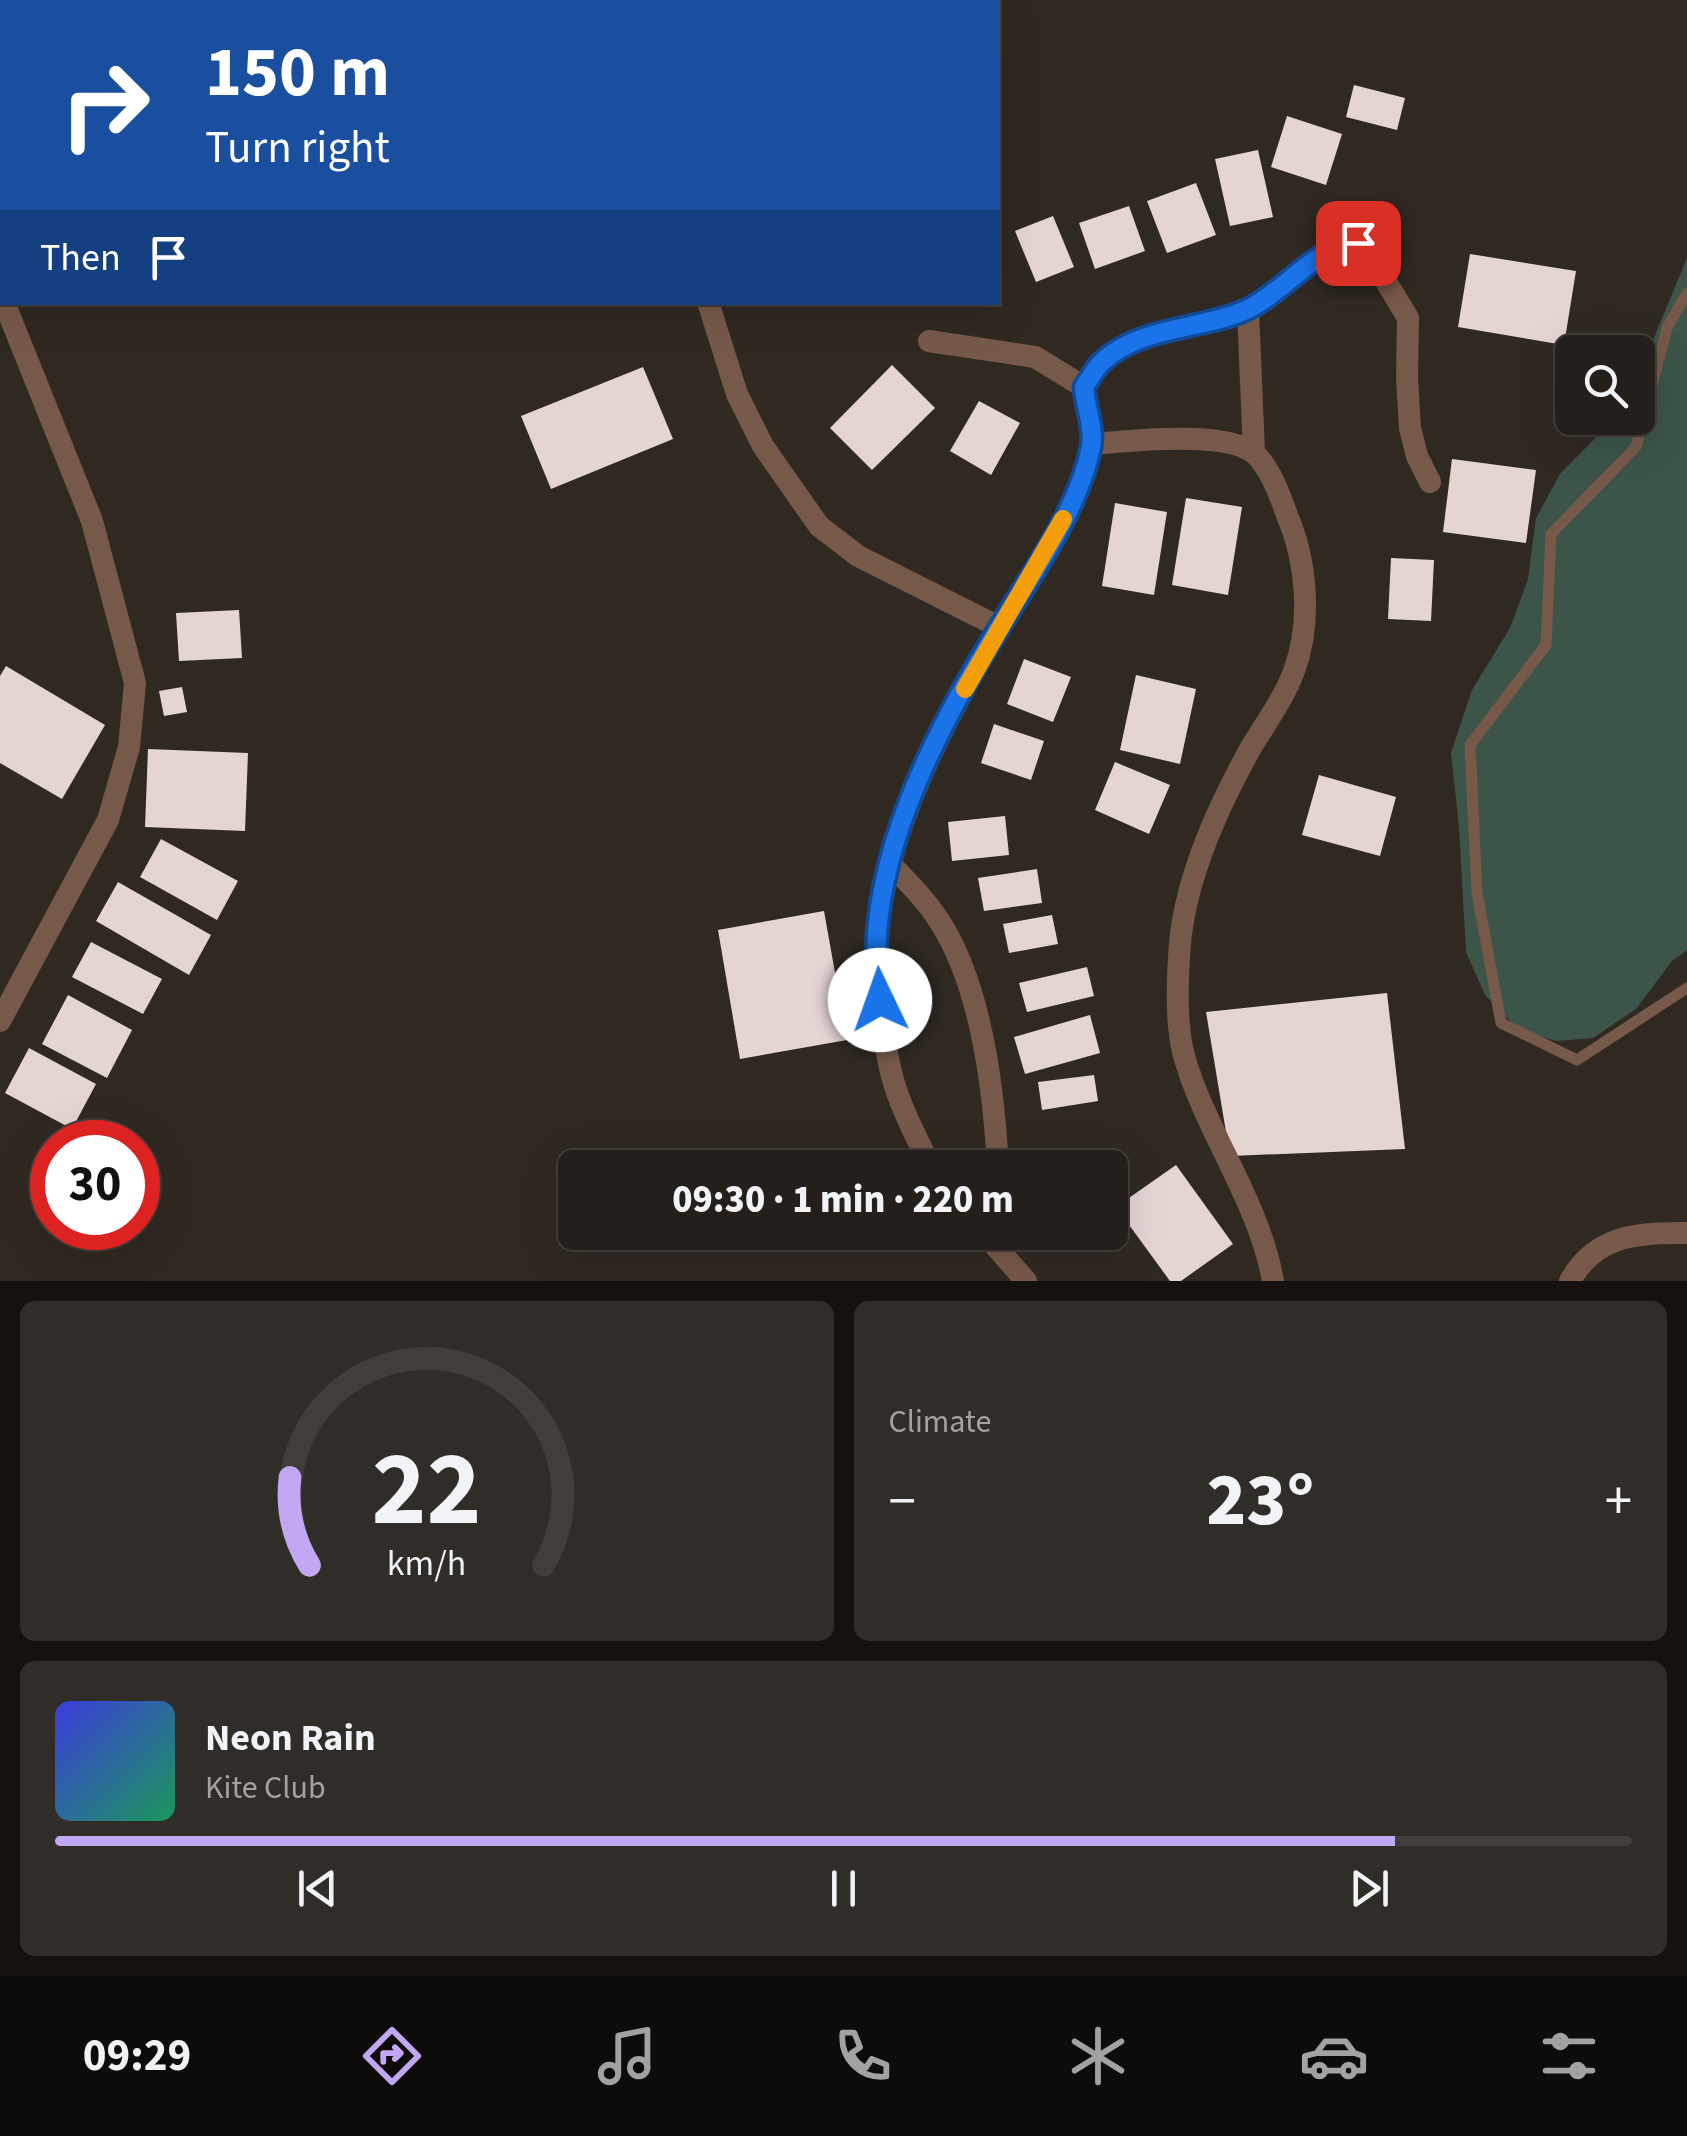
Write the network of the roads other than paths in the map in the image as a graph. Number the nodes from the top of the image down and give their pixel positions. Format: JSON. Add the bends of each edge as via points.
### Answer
{"nodes":[{"id":1,"x":1687,"y":294,"type":"edge"},
{"id":2,"x":3,"y":305,"type":"edge"},
{"id":3,"x":709,"y":305,"type":"edge"},
{"id":4,"x":1248,"y":310,"type":"junction"},
{"id":5,"x":7,"y":333,"type":"edge"},
{"id":6,"x":929,"y":342,"type":"dead end"},
{"id":7,"x":1084,"y":387,"type":"junction"},
{"id":8,"x":1092,"y":444,"type":"junction"},
{"id":9,"x":1254,"y":453,"type":"junction"},
{"id":10,"x":1430,"y":482,"type":"dead end"},
{"id":11,"x":1000,"y":627,"type":"junction"},
{"id":12,"x":890,"y":864,"type":"junction"},
{"id":13,"x":1687,"y":988,"type":"edge"},
{"id":14,"x":0,"y":1021,"type":"edge"},
{"id":15,"x":923,"y":1150,"type":"edge"},
{"id":16,"x":996,"y":1150,"type":"edge"},
{"id":17,"x":1687,"y":1233,"type":"edge"},
{"id":18,"x":999,"y":1250,"type":"edge"},
{"id":19,"x":1026,"y":1281,"type":"edge"},
{"id":20,"x":1273,"y":1281,"type":"edge"},
{"id":21,"x":1570,"y":1281,"type":"edge"}],
"edges":[{"from":1,"to":13,"type":"lane","via":[[1668,328],[1636,446],[1551,534],[1546,646],[1470,746],[1477,893],[1502,1023],[1577,1060]]},
{"from":2,"to":5,"type":"street"},
{"from":3,"to":11,"type":"street","via":[[737,394],[763,446],[819,526],[858,556]]},
{"from":4,"to":7,"type":"street","via":[[1124,347],[1101,362]]},
{"from":4,"to":9,"type":"street"},
{"from":4,"to":10,"type":"street","via":[[1346,243],[1366,248],[1408,318],[1410,428]]},
{"from":5,"to":14,"type":"street","via":[[92,521],[135,683],[129,748],[108,820]]},
{"from":6,"to":7,"type":"street","via":[[1036,357]]},
{"from":7,"to":8,"type":"street"},
{"from":8,"to":9,"type":"street","via":[[1204,440]]},
{"from":8,"to":11,"type":"street","via":[[1058,529]]},
{"from":9,"to":20,"type":"street","via":[[1289,519],[1304,586],[1303,629],[1294,672],[1211,828],[1184,909],[1178,998],[1183,1052],[1258,1228]]},
{"from":11,"to":12,"type":"street","via":[[940,736]]},
{"from":12,"to":15,"type":"street","via":[[875,974],[893,1078]]},
{"from":12,"to":16,"type":"street","via":[[942,924],[976,1009]]},
{"from":17,"to":21,"type":"street","via":[[1644,1234],[1603,1246],[1581,1262]]},
{"from":18,"to":19,"type":"street"}]}
